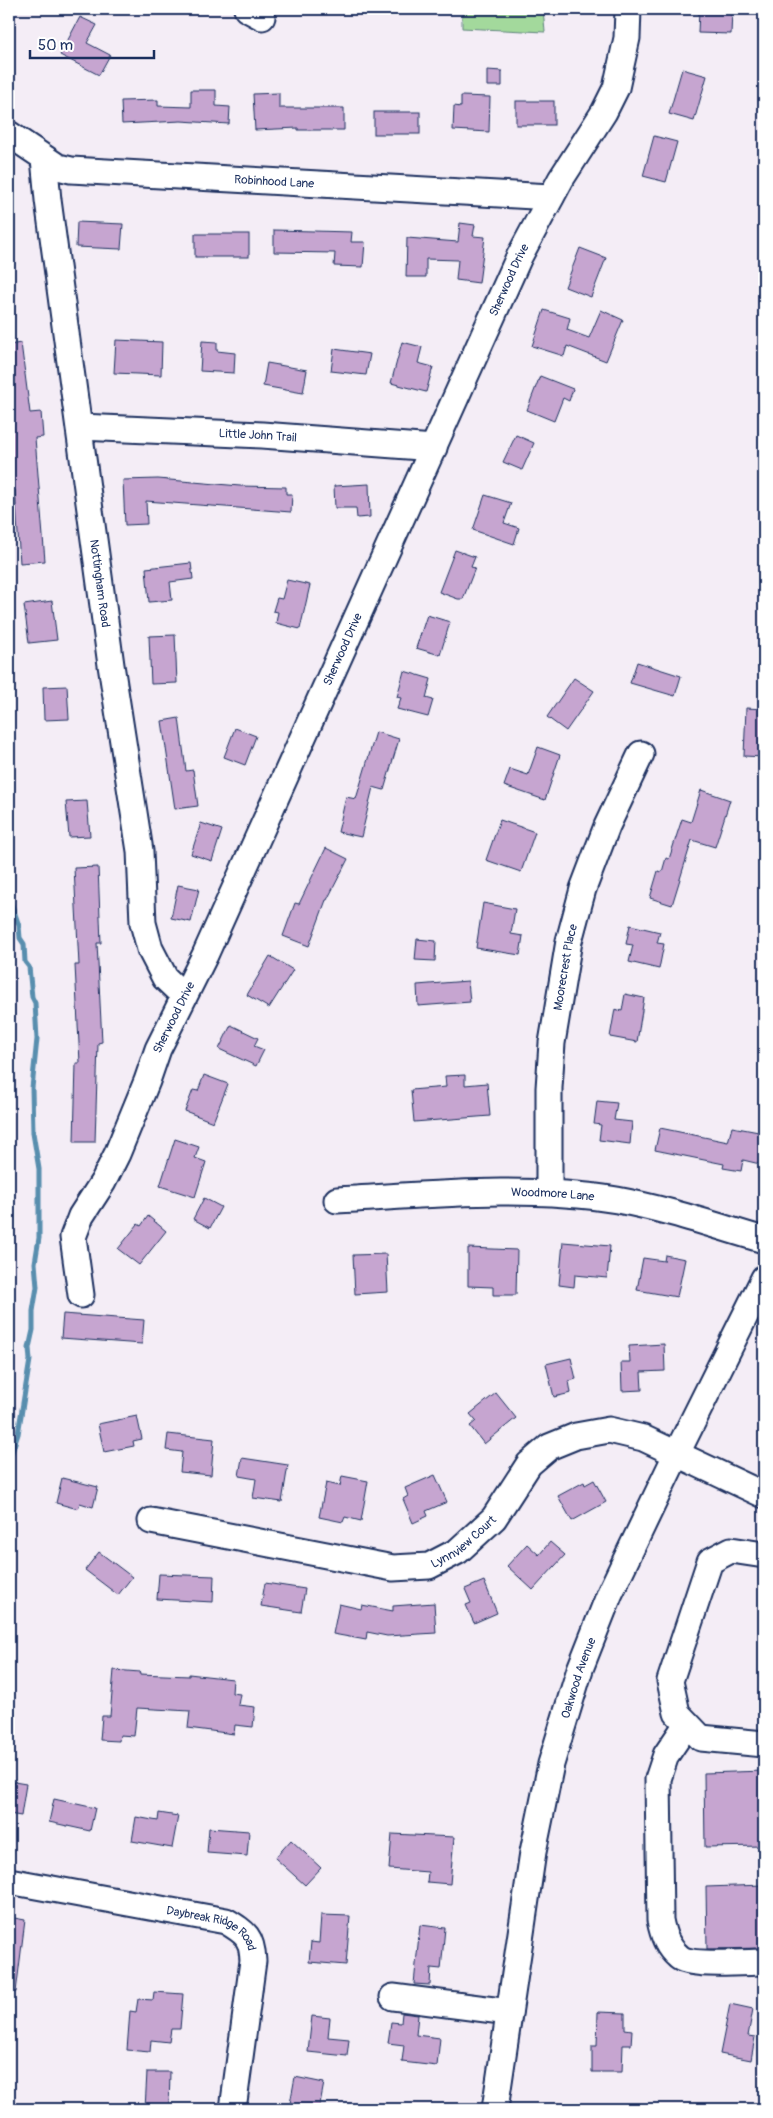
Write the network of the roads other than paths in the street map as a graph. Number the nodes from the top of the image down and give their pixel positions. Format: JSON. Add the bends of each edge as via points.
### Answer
{"nodes":[{"id":1,"x":247,"y":9,"type":"edge"},
{"id":2,"x":257,"y":9,"type":"edge"},
{"id":3,"x":628,"y":9,"type":"edge"},
{"id":4,"x":9,"y":134,"type":"edge"},
{"id":5,"x":44,"y":158,"type":"junction"},
{"id":6,"x":551,"y":197,"type":"junction"},
{"id":7,"x":80,"y":427,"type":"junction"},
{"id":8,"x":434,"y":448,"type":"junction"},
{"id":9,"x":641,"y":754,"type":"dead end"},
{"id":10,"x":184,"y":996,"type":"junction"},
{"id":11,"x":549,"y":1192,"type":"junction"},
{"id":12,"x":336,"y":1200,"type":"dead end"},
{"id":13,"x":764,"y":1240,"type":"edge"},
{"id":14,"x":764,"y":1278,"type":"edge"},
{"id":15,"x":80,"y":1295,"type":"dead end"},
{"id":16,"x":677,"y":1453,"type":"junction"},
{"id":17,"x":764,"y":1495,"type":"edge"},
{"id":18,"x":151,"y":1520,"type":"dead end"},
{"id":19,"x":760,"y":1554,"type":"edge"},
{"id":20,"x":687,"y":1724,"type":"junction"},
{"id":21,"x":764,"y":1744,"type":"edge"},
{"id":22,"x":9,"y":1881,"type":"edge"},
{"id":23,"x":764,"y":1962,"type":"edge"},
{"id":24,"x":393,"y":1997,"type":"dead end"},
{"id":25,"x":509,"y":2012,"type":"junction"},
{"id":26,"x":233,"y":2109,"type":"edge"},
{"id":27,"x":495,"y":2109,"type":"edge"}],
"edges":[{"from":1,"to":2,"type":"street","via":[[262,17]]},
{"from":3,"to":6,"type":"street","name":"Sherwood Drive","via":[[627,38],[616,88]]},
{"from":4,"to":5,"type":"street","name":"Robinhood Lane"},
{"from":5,"to":6,"type":"street","name":"Robinhood Lane","via":[[58,167],[71,170]]},
{"from":5,"to":7,"type":"street","name":"Nottingham Road"},
{"from":6,"to":8,"type":"street","name":"Sherwood Drive","via":[[519,257]]},
{"from":7,"to":8,"type":"street","name":"Little John Trail","via":[[262,435]]},
{"from":7,"to":10,"type":"street","name":"Nottingham Road","via":[[140,851],[143,923],[150,949],[165,978]]},
{"from":8,"to":10,"type":"street","name":"Sherwood Drive","via":[[205,956]]},
{"from":9,"to":11,"type":"street","name":"Moorecrest Place","via":[[607,826],[583,889],[569,941],[552,1043]]},
{"from":10,"to":15,"type":"street","name":"Sherwood Drive","via":[[158,1049],[117,1154],[104,1182],[81,1216],[73,1237]]},
{"from":11,"to":12,"type":"street","name":"Woodmore Lane"},
{"from":11,"to":13,"type":"street","name":"Woodmore Lane","via":[[618,1200]]},
{"from":14,"to":16,"type":"street","name":"Oakwood Avenue"},
{"from":16,"to":17,"type":"street","name":"Lynnview Court"},
{"from":16,"to":18,"type":"street","name":"Lynnview Court","via":[[642,1438],[609,1430],[576,1436],[549,1448],[529,1464],[494,1518],[458,1551],[429,1566],[393,1568]]},
{"from":16,"to":25,"type":"street","name":"Oakwood Avenue","via":[[610,1593],[580,1670],[551,1764],[533,1852]]},
{"from":19,"to":20,"type":"street","via":[[731,1550],[710,1561],[670,1681],[677,1713]]},
{"from":20,"to":21,"type":"street","via":[[701,1738]]},
{"from":20,"to":23,"type":"street","via":[[666,1755],[658,1780],[663,1938],[680,1958],[692,1963]]},
{"from":22,"to":26,"type":"street","name":"Daybreak Ridge Road","via":[[226,1921],[244,1932],[252,1946],[253,1961]]},
{"from":24,"to":25,"type":"street"},
{"from":25,"to":27,"type":"street","name":"Oakwood Avenue"}]}
